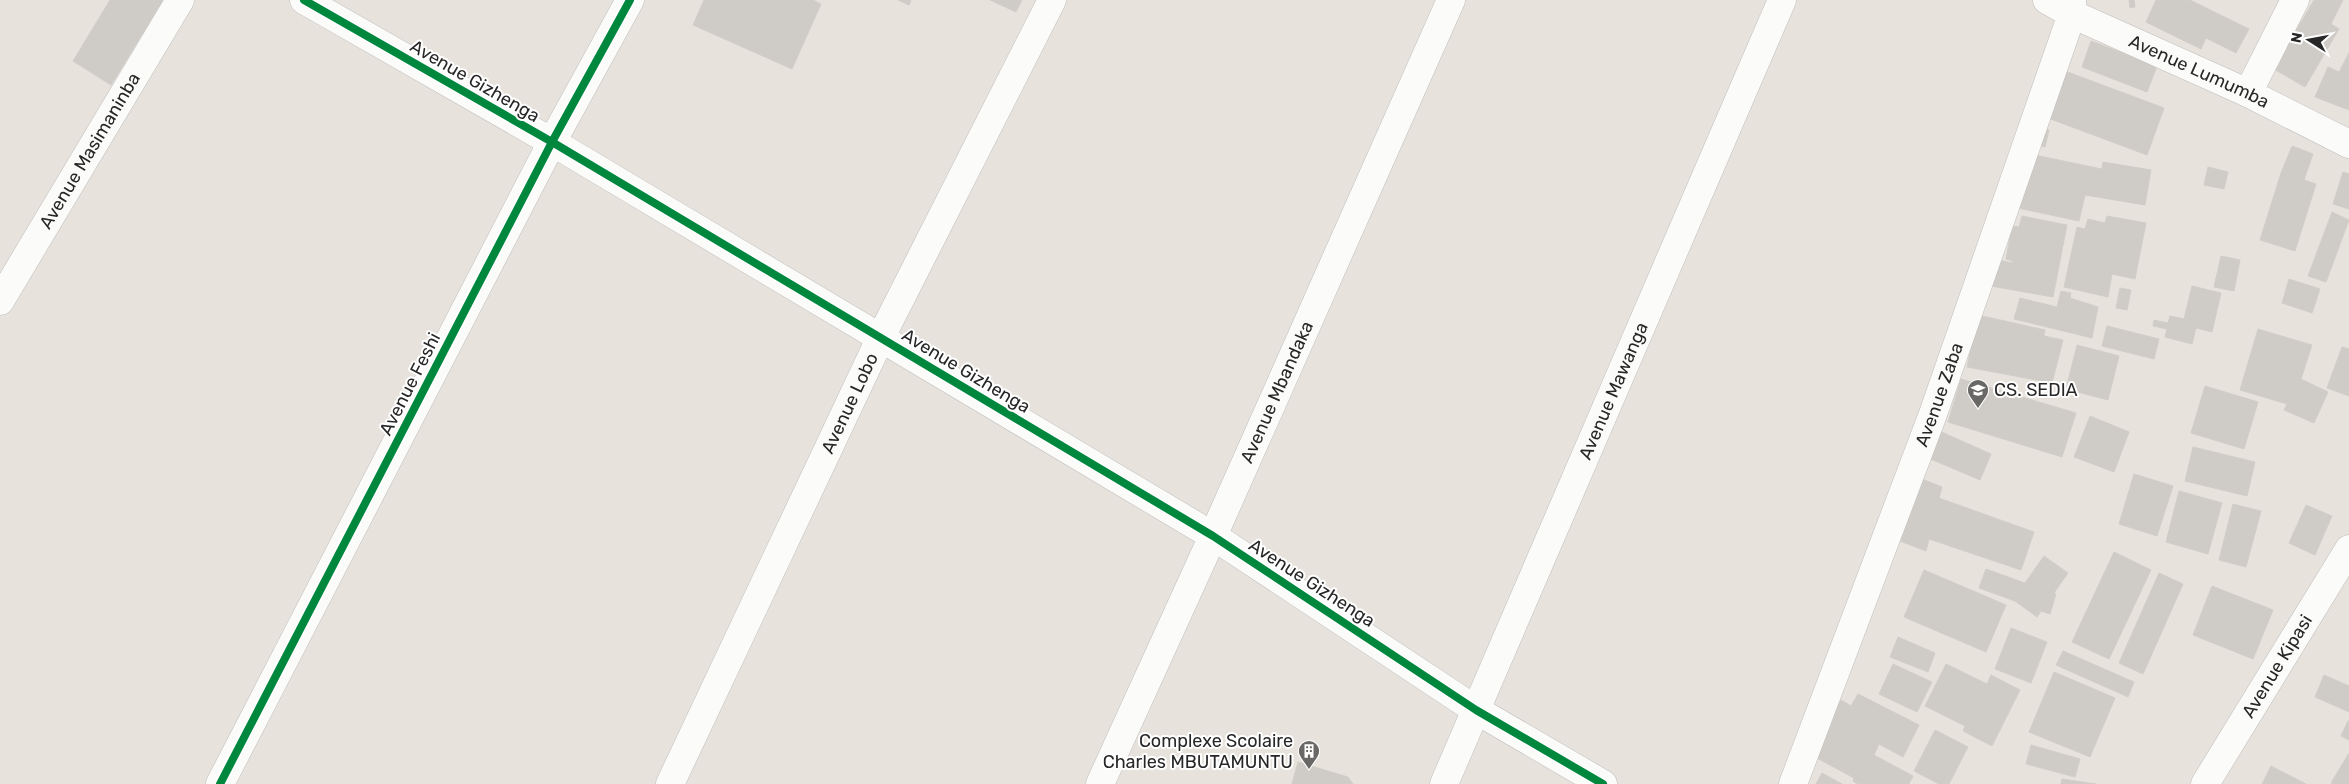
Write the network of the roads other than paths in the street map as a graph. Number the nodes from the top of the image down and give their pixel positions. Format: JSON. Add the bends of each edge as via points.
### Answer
{"nodes":[{"id":1,"x":180,"y":0,"type":"edge"},
{"id":2,"x":304,"y":0,"type":"edge"},
{"id":3,"x":630,"y":0,"type":"edge"},
{"id":4,"x":1052,"y":0,"type":"edge"},
{"id":5,"x":1451,"y":0,"type":"edge"},
{"id":6,"x":1782,"y":0,"type":"edge"},
{"id":7,"x":2048,"y":0,"type":"edge"},
{"id":8,"x":2295,"y":0,"type":"edge"},
{"id":9,"x":2072,"y":7,"type":"edge"},
{"id":10,"x":2248,"y":93,"type":"junction"},
{"id":11,"x":552,"y":142,"type":"junction"},
{"id":12,"x":2349,"y":144,"type":"edge"},
{"id":13,"x":0,"y":301,"type":"edge"},
{"id":14,"x":881,"y":337,"type":"junction"},
{"id":15,"x":1213,"y":536,"type":"junction"},
{"id":16,"x":2349,"y":549,"type":"edge"},
{"id":17,"x":1476,"y":710,"type":"junction"},
{"id":18,"x":220,"y":784,"type":"edge"},
{"id":19,"x":670,"y":784,"type":"edge"},
{"id":20,"x":1100,"y":784,"type":"edge"},
{"id":21,"x":1444,"y":784,"type":"edge"},
{"id":22,"x":1603,"y":784,"type":"edge"},
{"id":23,"x":1793,"y":784,"type":"edge"},
{"id":24,"x":2205,"y":784,"type":"edge"}],
"edges":[{"from":1,"to":13,"type":"street","name":"Avenue Masimaninba"},
{"from":2,"to":11,"type":"street","name":"Avenue Gizhenga"},
{"from":3,"to":11,"type":"street","name":"Avenue Feshi"},
{"from":4,"to":14,"type":"street","name":"Avenue Lobo"},
{"from":5,"to":15,"type":"street","name":"Avenue Mbandaka"},
{"from":6,"to":17,"type":"street","name":"Avenue Mawanga"},
{"from":7,"to":9,"type":"street","name":"Avenue Lumumba"},
{"from":8,"to":10,"type":"street"},
{"from":9,"to":10,"type":"street","name":"Avenue Lumumba"},
{"from":9,"to":23,"type":"street","name":"Avenue Zaba","via":[[1933,414]]},
{"from":10,"to":12,"type":"street","name":"Avenue Lumumba"},
{"from":11,"to":14,"type":"street","name":"Avenue Gizhenga"},
{"from":11,"to":18,"type":"street","name":"Avenue Feshi"},
{"from":14,"to":15,"type":"street","name":"Avenue Gizhenga"},
{"from":14,"to":19,"type":"street","name":"Avenue Lobo"},
{"from":15,"to":17,"type":"street","name":"Avenue Gizhenga"},
{"from":15,"to":20,"type":"street","name":"Avenue Mbandaka"},
{"from":16,"to":24,"type":"street","name":"Avenue Kipasi"},
{"from":17,"to":21,"type":"street","name":"Avenue Mawanga"},
{"from":17,"to":22,"type":"street","name":"Avenue Gizhenga"}]}
